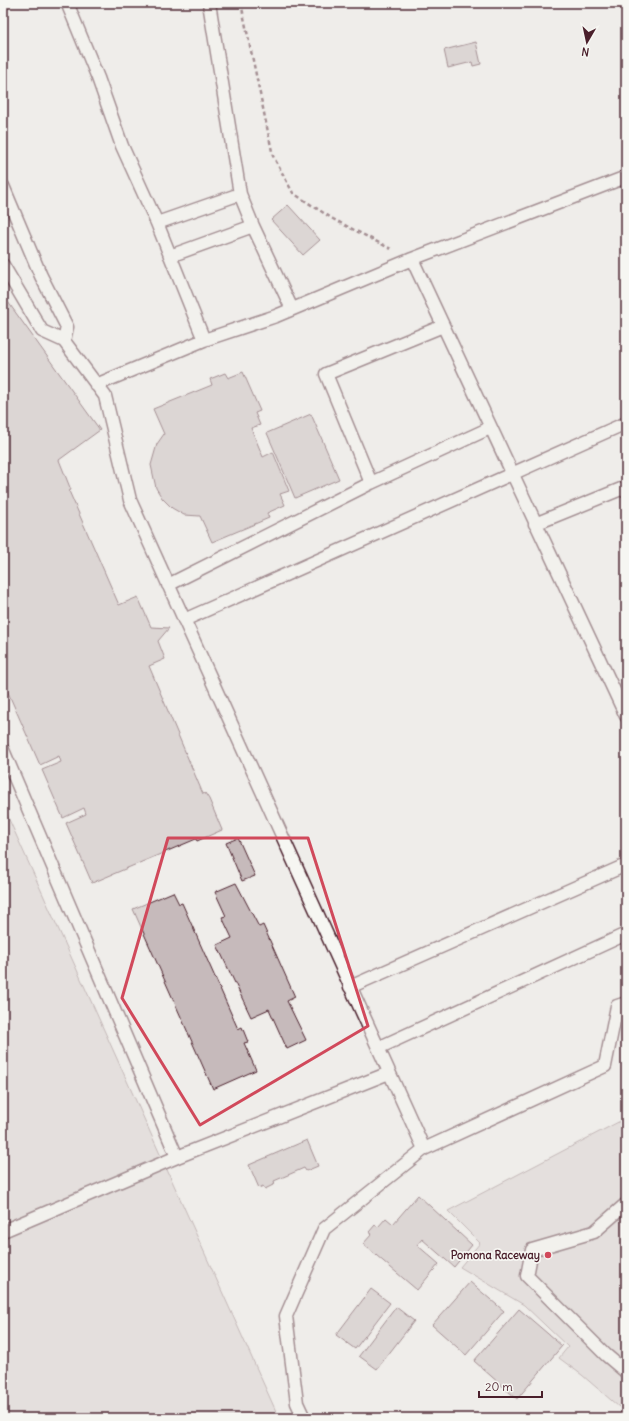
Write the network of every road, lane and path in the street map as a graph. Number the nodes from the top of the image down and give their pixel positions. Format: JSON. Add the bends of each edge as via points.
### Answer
{"nodes":[{"id":1,"x":209,"y":3,"type":"edge"},
{"id":2,"x":241,"y":3,"type":"edge"},
{"id":3,"x":69,"y":4,"type":"edge"},
{"id":4,"x":626,"y":177,"type":"edge"},
{"id":5,"x":3,"y":186,"type":"edge"},
{"id":6,"x":240,"y":194,"type":"junction"},
{"id":7,"x":157,"y":223,"type":"junction"},
{"id":8,"x":253,"y":226,"type":"junction"},
{"id":9,"x":170,"y":256,"type":"junction"},
{"id":10,"x":412,"y":259,"type":"junction"},
{"id":11,"x":3,"y":265,"type":"edge"},
{"id":12,"x":292,"y":309,"type":"junction"},
{"id":13,"x":442,"y":326,"type":"junction"},
{"id":14,"x":204,"y":340,"type":"junction"},
{"id":15,"x":64,"y":341,"type":"junction"},
{"id":16,"x":96,"y":385,"type":"junction"},
{"id":17,"x":626,"y":422,"type":"edge"},
{"id":18,"x":490,"y":428,"type":"junction"},
{"id":19,"x":511,"y":473,"type":"junction"},
{"id":20,"x":371,"y":483,"type":"junction"},
{"id":21,"x":626,"y":487,"type":"edge"},
{"id":22,"x":535,"y":524,"type":"junction"},
{"id":23,"x":168,"y":585,"type":"junction"},
{"id":24,"x":184,"y":620,"type":"junction"},
{"id":25,"x":626,"y":716,"type":"edge"},
{"id":26,"x":3,"y":750,"type":"edge"},
{"id":27,"x":626,"y":865,"type":"edge"},
{"id":28,"x":626,"y":934,"type":"edge"},
{"id":29,"x":350,"y":987,"type":"junction"},
{"id":30,"x":626,"y":1003,"type":"edge"},
{"id":31,"x":378,"y":1048,"type":"junction"},
{"id":32,"x":389,"y":1073,"type":"junction"},
{"id":33,"x":424,"y":1149,"type":"junction"},
{"id":34,"x":177,"y":1157,"type":"junction"},
{"id":35,"x":626,"y":1204,"type":"edge"},
{"id":36,"x":3,"y":1231,"type":"edge"},
{"id":37,"x":626,"y":1372,"type":"edge"},
{"id":38,"x":304,"y":1418,"type":"edge"}],
"edges":[{"from":1,"to":6,"type":"lane"},
{"from":2,"to":10,"type":"path","via":[[273,156],[293,193],[333,220]]},
{"from":3,"to":7,"type":"lane","via":[[124,152]]},
{"from":4,"to":10,"type":"lane"},
{"from":5,"to":15,"type":"lane","via":[[41,276],[67,327]]},
{"from":6,"to":7,"type":"lane"},
{"from":6,"to":8,"type":"lane"},
{"from":7,"to":9,"type":"lane"},
{"from":8,"to":9,"type":"lane"},
{"from":8,"to":12,"type":"lane"},
{"from":9,"to":14,"type":"lane"},
{"from":10,"to":12,"type":"lane"},
{"from":10,"to":13,"type":"lane"},
{"from":11,"to":15,"type":"lane","via":[[42,331]]},
{"from":12,"to":14,"type":"lane"},
{"from":13,"to":18,"type":"lane"},
{"from":13,"to":20,"type":"lane","via":[[326,374]]},
{"from":14,"to":16,"type":"lane"},
{"from":15,"to":16,"type":"lane"},
{"from":16,"to":23,"type":"lane","via":[[104,396],[130,500]]},
{"from":17,"to":19,"type":"lane"},
{"from":18,"to":19,"type":"lane"},
{"from":18,"to":20,"type":"lane"},
{"from":19,"to":22,"type":"lane"},
{"from":19,"to":24,"type":"lane"},
{"from":20,"to":23,"type":"lane"},
{"from":21,"to":22,"type":"lane"},
{"from":22,"to":25,"type":"lane"},
{"from":23,"to":24,"type":"lane"},
{"from":24,"to":29,"type":"lane"},
{"from":26,"to":34,"type":"lane"},
{"from":27,"to":29,"type":"lane"},
{"from":28,"to":31,"type":"lane"},
{"from":29,"to":31,"type":"lane"},
{"from":30,"to":33,"type":"lane","via":[[617,1006],[605,1066]]},
{"from":31,"to":32,"type":"lane"},
{"from":32,"to":33,"type":"lane"},
{"from":32,"to":34,"type":"lane"},
{"from":33,"to":38,"type":"lane","via":[[324,1229],[286,1316],[297,1403]]},
{"from":34,"to":36,"type":"lane"},
{"from":35,"to":37,"type":"lane","via":[[594,1232],[532,1250],[527,1276]]}]}
